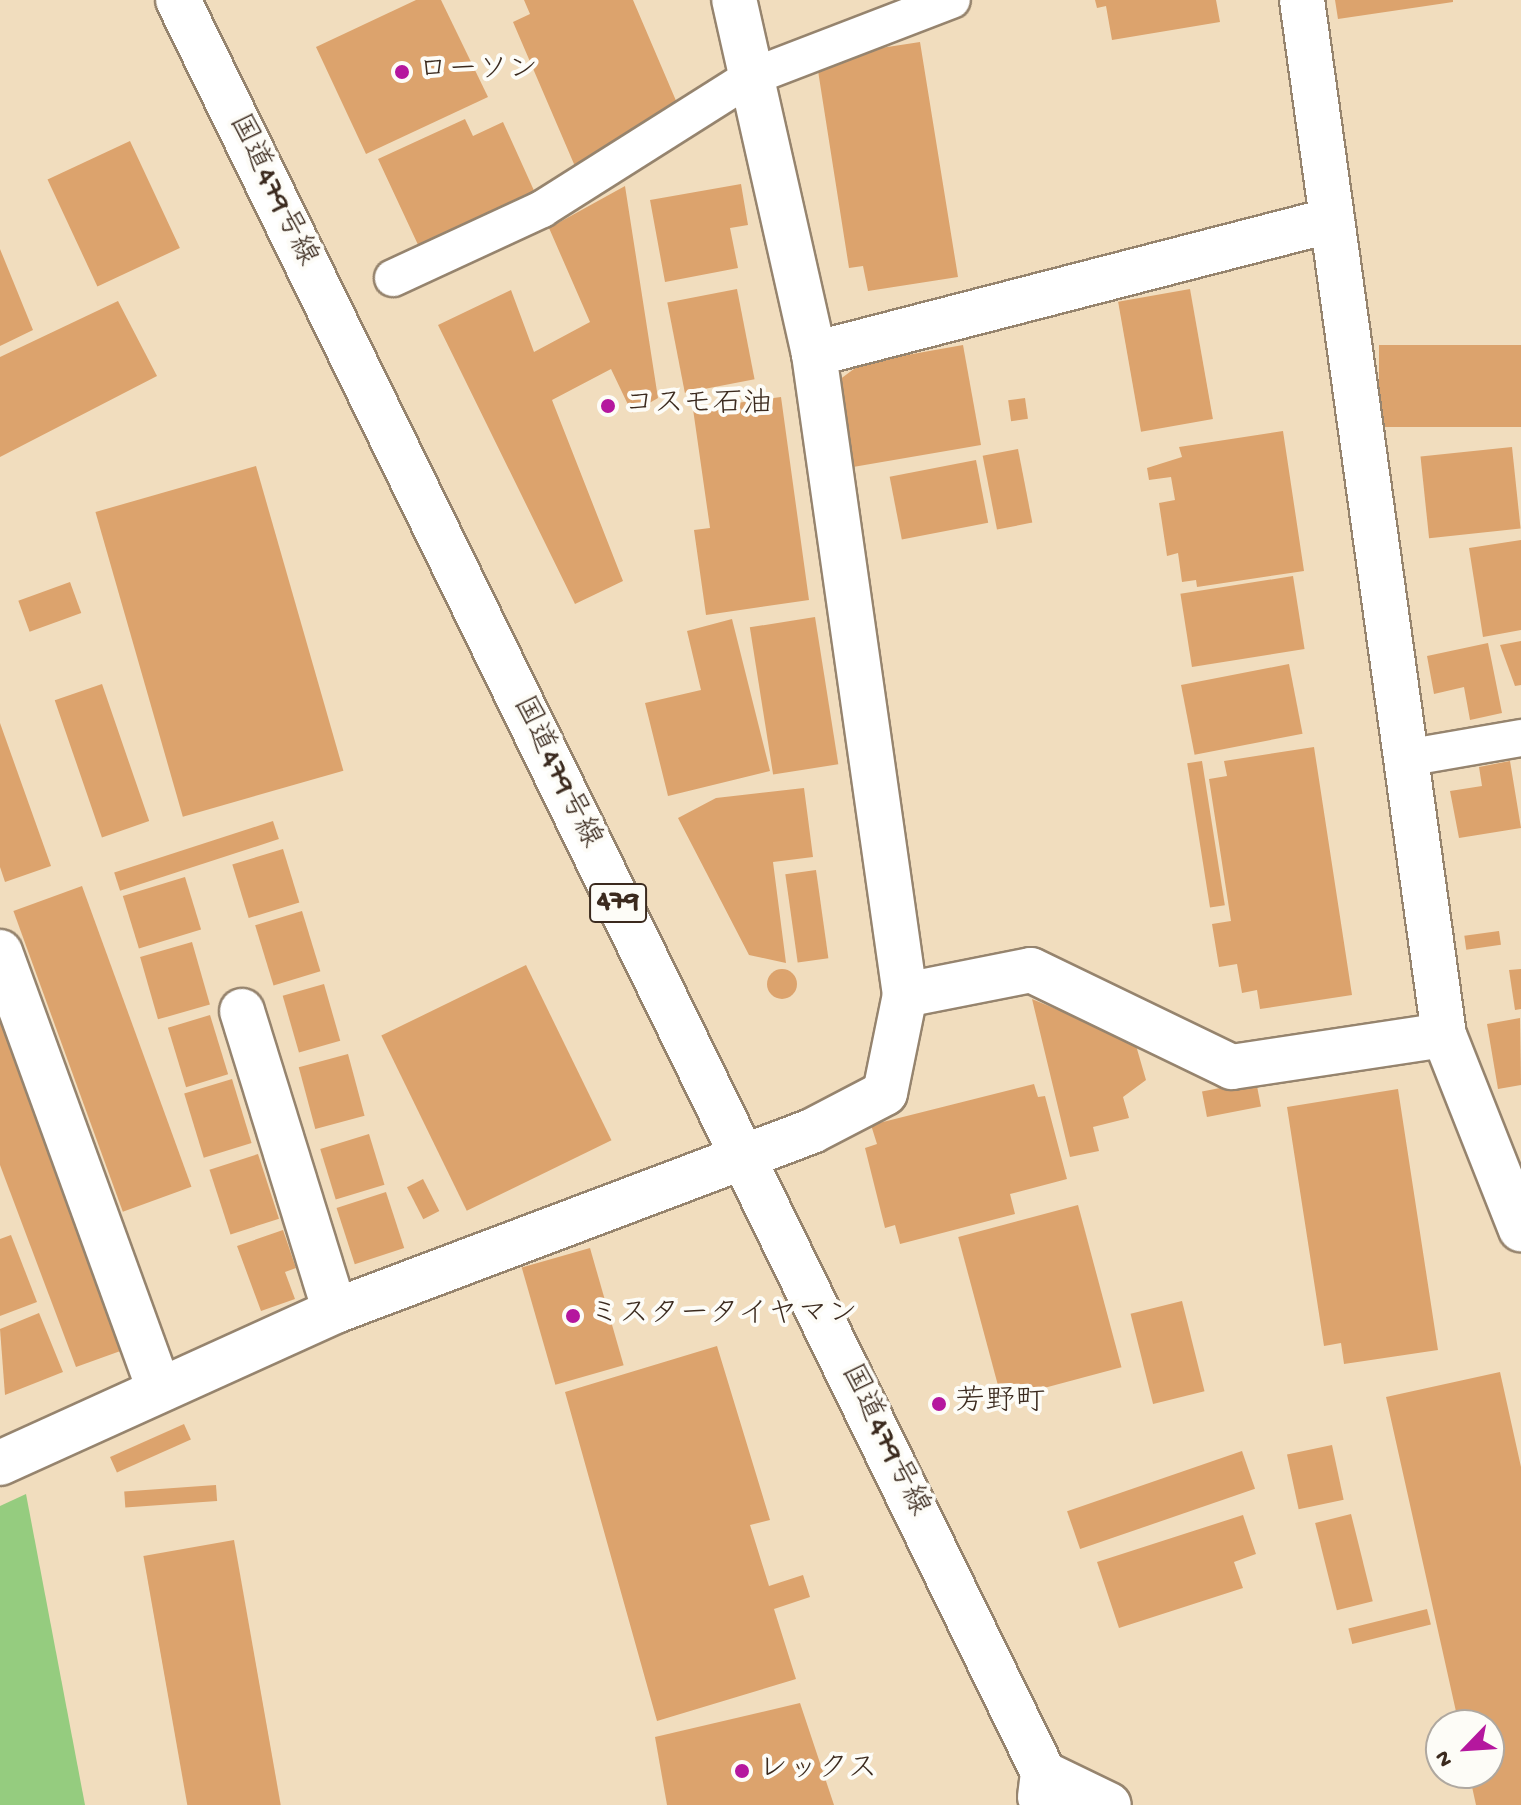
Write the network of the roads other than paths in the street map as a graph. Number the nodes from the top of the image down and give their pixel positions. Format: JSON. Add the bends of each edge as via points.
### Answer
{"nodes":[{"id":1,"x":178,"y":0,"type":"edge"},
{"id":2,"x":734,"y":0,"type":"edge"},
{"id":3,"x":952,"y":0,"type":"edge"},
{"id":4,"x":1302,"y":0,"type":"edge"},
{"id":5,"x":751,"y":77,"type":"junction"},
{"id":6,"x":1332,"y":220,"type":"junction"},
{"id":7,"x":393,"y":278,"type":"dead end"},
{"id":8,"x":814,"y":354,"type":"junction"},
{"id":9,"x":1521,"y":738,"type":"edge"},
{"id":10,"x":1406,"y":758,"type":"junction"},
{"id":11,"x":0,"y":952,"type":"edge"},
{"id":12,"x":905,"y":995,"type":"junction"},
{"id":13,"x":242,"y":1011,"type":"dead end"},
{"id":14,"x":1444,"y":1035,"type":"junction"},
{"id":15,"x":1507,"y":1152,"type":"edge"},
{"id":16,"x":743,"y":1155,"type":"junction"},
{"id":17,"x":1521,"y":1229,"type":"edge"},
{"id":18,"x":335,"y":1311,"type":"junction"},
{"id":19,"x":159,"y":1390,"type":"junction"},
{"id":20,"x":0,"y":1463,"type":"edge"},
{"id":21,"x":1047,"y":1794,"type":"edge"},
{"id":22,"x":1109,"y":1805,"type":"edge"}],
"edges":[{"from":1,"to":16,"type":"main road","name":"国道479号線","number":"479"},
{"from":2,"to":5,"type":"main road"},
{"from":3,"to":5,"type":"lane"},
{"from":4,"to":6,"type":"main road"},
{"from":5,"to":7,"type":"lane","via":[[542,209]]},
{"from":5,"to":8,"type":"main road"},
{"from":6,"to":8,"type":"main road"},
{"from":6,"to":10,"type":"main road"},
{"from":8,"to":12,"type":"main road"},
{"from":9,"to":10,"type":"lane"},
{"from":10,"to":14,"type":"main road"},
{"from":11,"to":19,"type":"main road"},
{"from":12,"to":14,"type":"main road","via":[[1031,970],[1232,1067]]},
{"from":12,"to":16,"type":"main road","via":[[885,1093],[812,1131]]},
{"from":13,"to":18,"type":"main road"},
{"from":14,"to":15,"type":"main road"},
{"from":15,"to":17,"type":"main road"},
{"from":16,"to":18,"type":"main road"},
{"from":16,"to":21,"type":"main road","name":"国道479号線","number":"479"},
{"from":18,"to":19,"type":"main road"},
{"from":19,"to":20,"type":"main road"},
{"from":21,"to":22,"type":"main road"}]}
